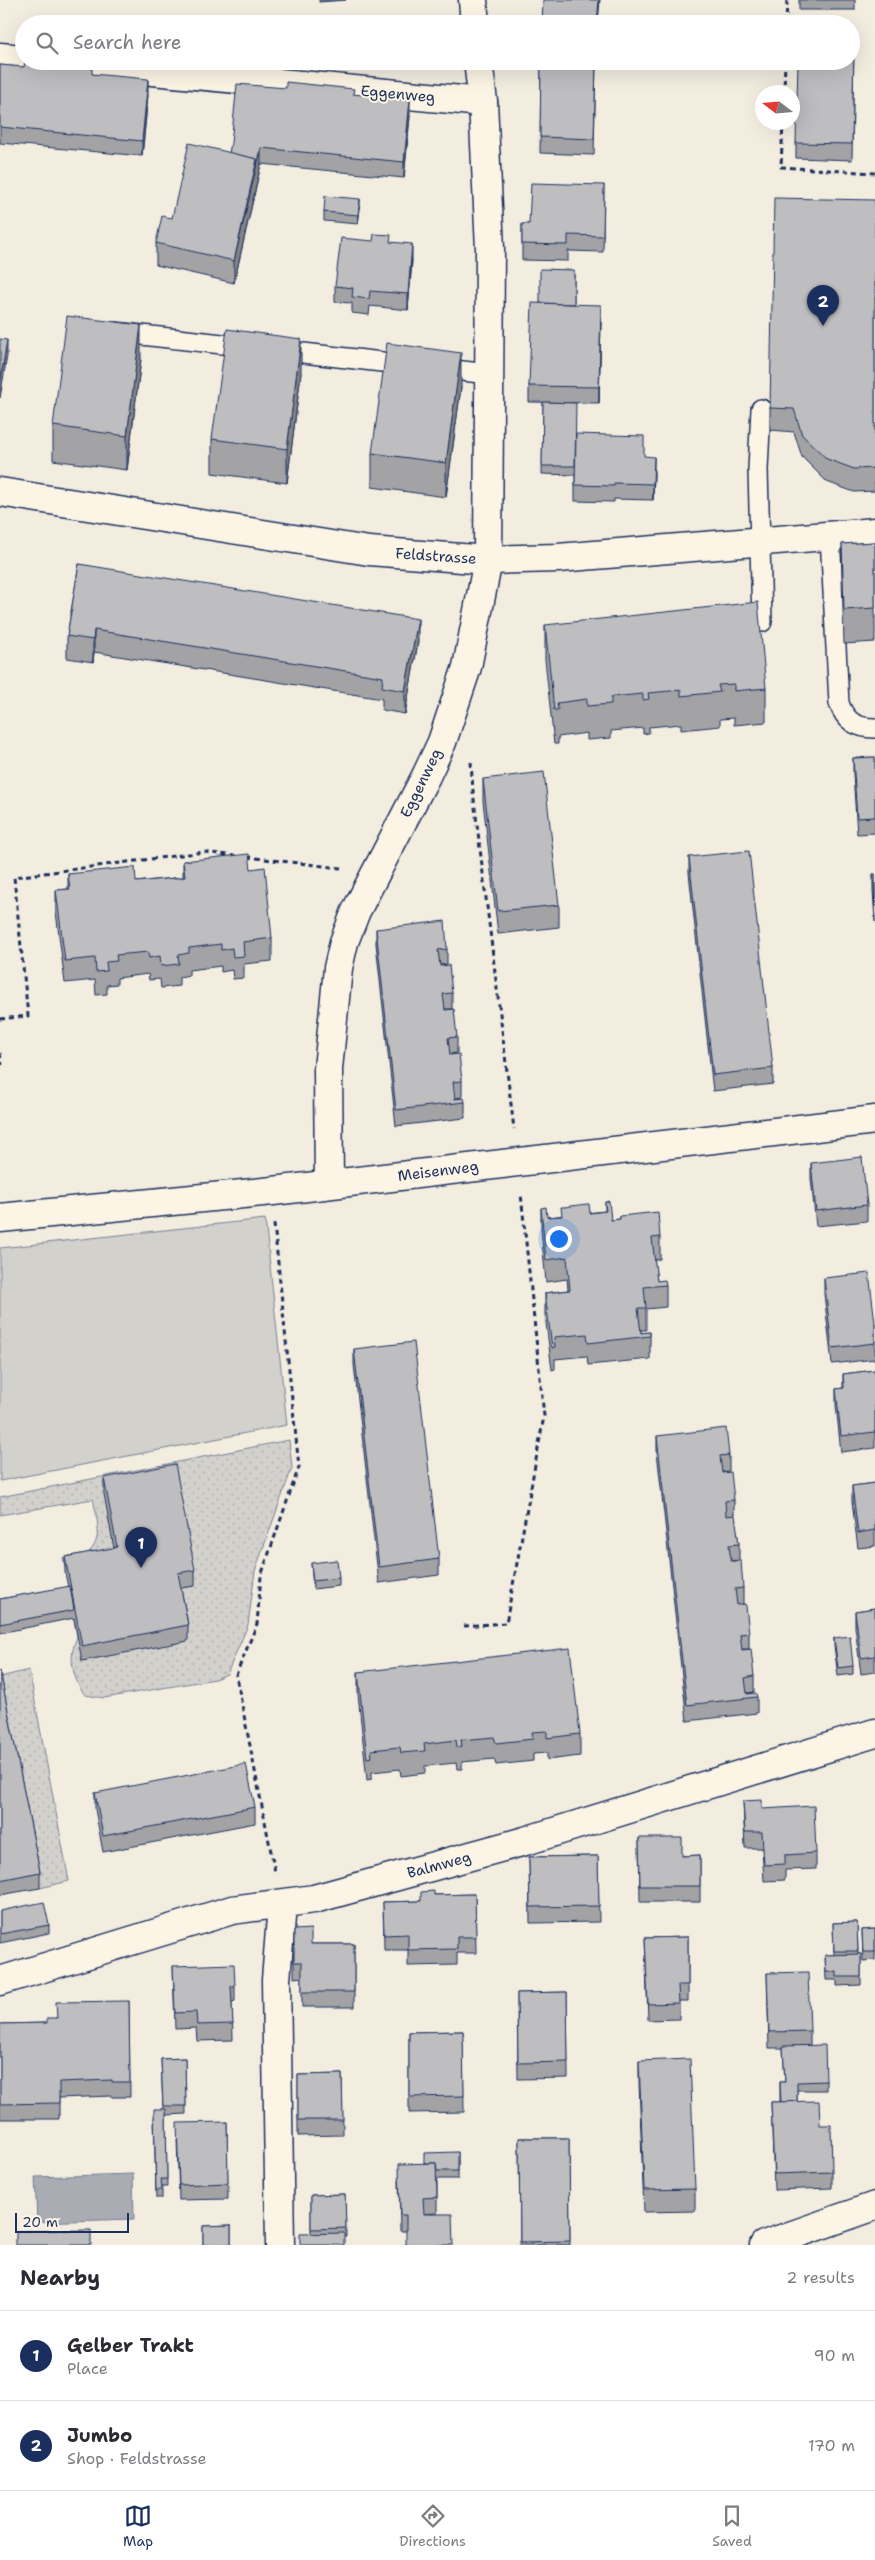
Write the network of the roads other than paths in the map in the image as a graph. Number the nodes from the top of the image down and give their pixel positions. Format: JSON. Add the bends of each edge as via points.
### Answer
{"nodes":[{"id":1,"x":473,"y":0,"type":"edge"},
{"id":2,"x":474,"y":15,"type":"edge"},
{"id":3,"x":0,"y":57,"type":"edge"},
{"id":4,"x":15,"y":58,"type":"edge"},
{"id":5,"x":141,"y":70,"type":"edge"},
{"id":6,"x":479,"y":70,"type":"edge"},
{"id":7,"x":482,"y":102,"type":"junction"},
{"id":8,"x":100,"y":330,"type":"edge"},
{"id":9,"x":489,"y":374,"type":"junction"},
{"id":10,"x":761,"y":409,"type":"dead end"},
{"id":11,"x":0,"y":492,"type":"edge"},
{"id":12,"x":875,"y":532,"type":"edge"},
{"id":13,"x":830,"y":536,"type":"junction"},
{"id":14,"x":760,"y":541,"type":"junction"},
{"id":15,"x":488,"y":560,"type":"junction"},
{"id":16,"x":762,"y":622,"type":"edge"},
{"id":17,"x":875,"y":728,"type":"edge"},
{"id":18,"x":875,"y":1120,"type":"edge"},
{"id":19,"x":329,"y":1184,"type":"junction"},
{"id":20,"x":0,"y":1218,"type":"edge"},
{"id":21,"x":875,"y":1734,"type":"edge"},
{"id":22,"x":282,"y":1905,"type":"junction"},
{"id":23,"x":0,"y":1981,"type":"edge"},
{"id":24,"x":875,"y":2206,"type":"edge"},
{"id":25,"x":280,"y":2245,"type":"edge"},
{"id":26,"x":764,"y":2245,"type":"edge"}],
"edges":[{"from":1,"to":2,"type":"street"},
{"from":3,"to":4,"type":"street"},
{"from":5,"to":7,"type":"street","name":"Eggenweg"},
{"from":6,"to":7,"type":"street","name":"Eggenweg"},
{"from":7,"to":9,"type":"street","name":"Eggenweg","via":[[490,249]]},
{"from":8,"to":9,"type":"lane"},
{"from":9,"to":15,"type":"street","name":"Eggenweg"},
{"from":10,"to":14,"type":"lane","via":[[758,469]]},
{"from":11,"to":15,"type":"street","name":"Feldstrasse","via":[[369,551]]},
{"from":12,"to":13,"type":"street","name":"Feldstrasse"},
{"from":13,"to":14,"type":"street","name":"Feldstrasse"},
{"from":13,"to":17,"type":"lane","via":[[839,703],[842,714],[849,720]]},
{"from":14,"to":15,"type":"street","name":"Feldstrasse","via":[[558,558]]},
{"from":14,"to":16,"type":"lane"},
{"from":15,"to":19,"type":"street","name":"Eggenweg","via":[[467,667],[455,705],[426,776],[376,871],[344,942],[338,968],[328,1069]]},
{"from":18,"to":19,"type":"street","name":"Meisenweg"},
{"from":19,"to":20,"type":"street","name":"Meisenweg"},
{"from":21,"to":22,"type":"street","name":"Balmweg","via":[[525,1841]]},
{"from":22,"to":23,"type":"street","name":"Balmweg","via":[[232,1910]]},
{"from":22,"to":25,"type":"street","via":[[276,1980]]},
{"from":24,"to":26,"type":"street"}]}
